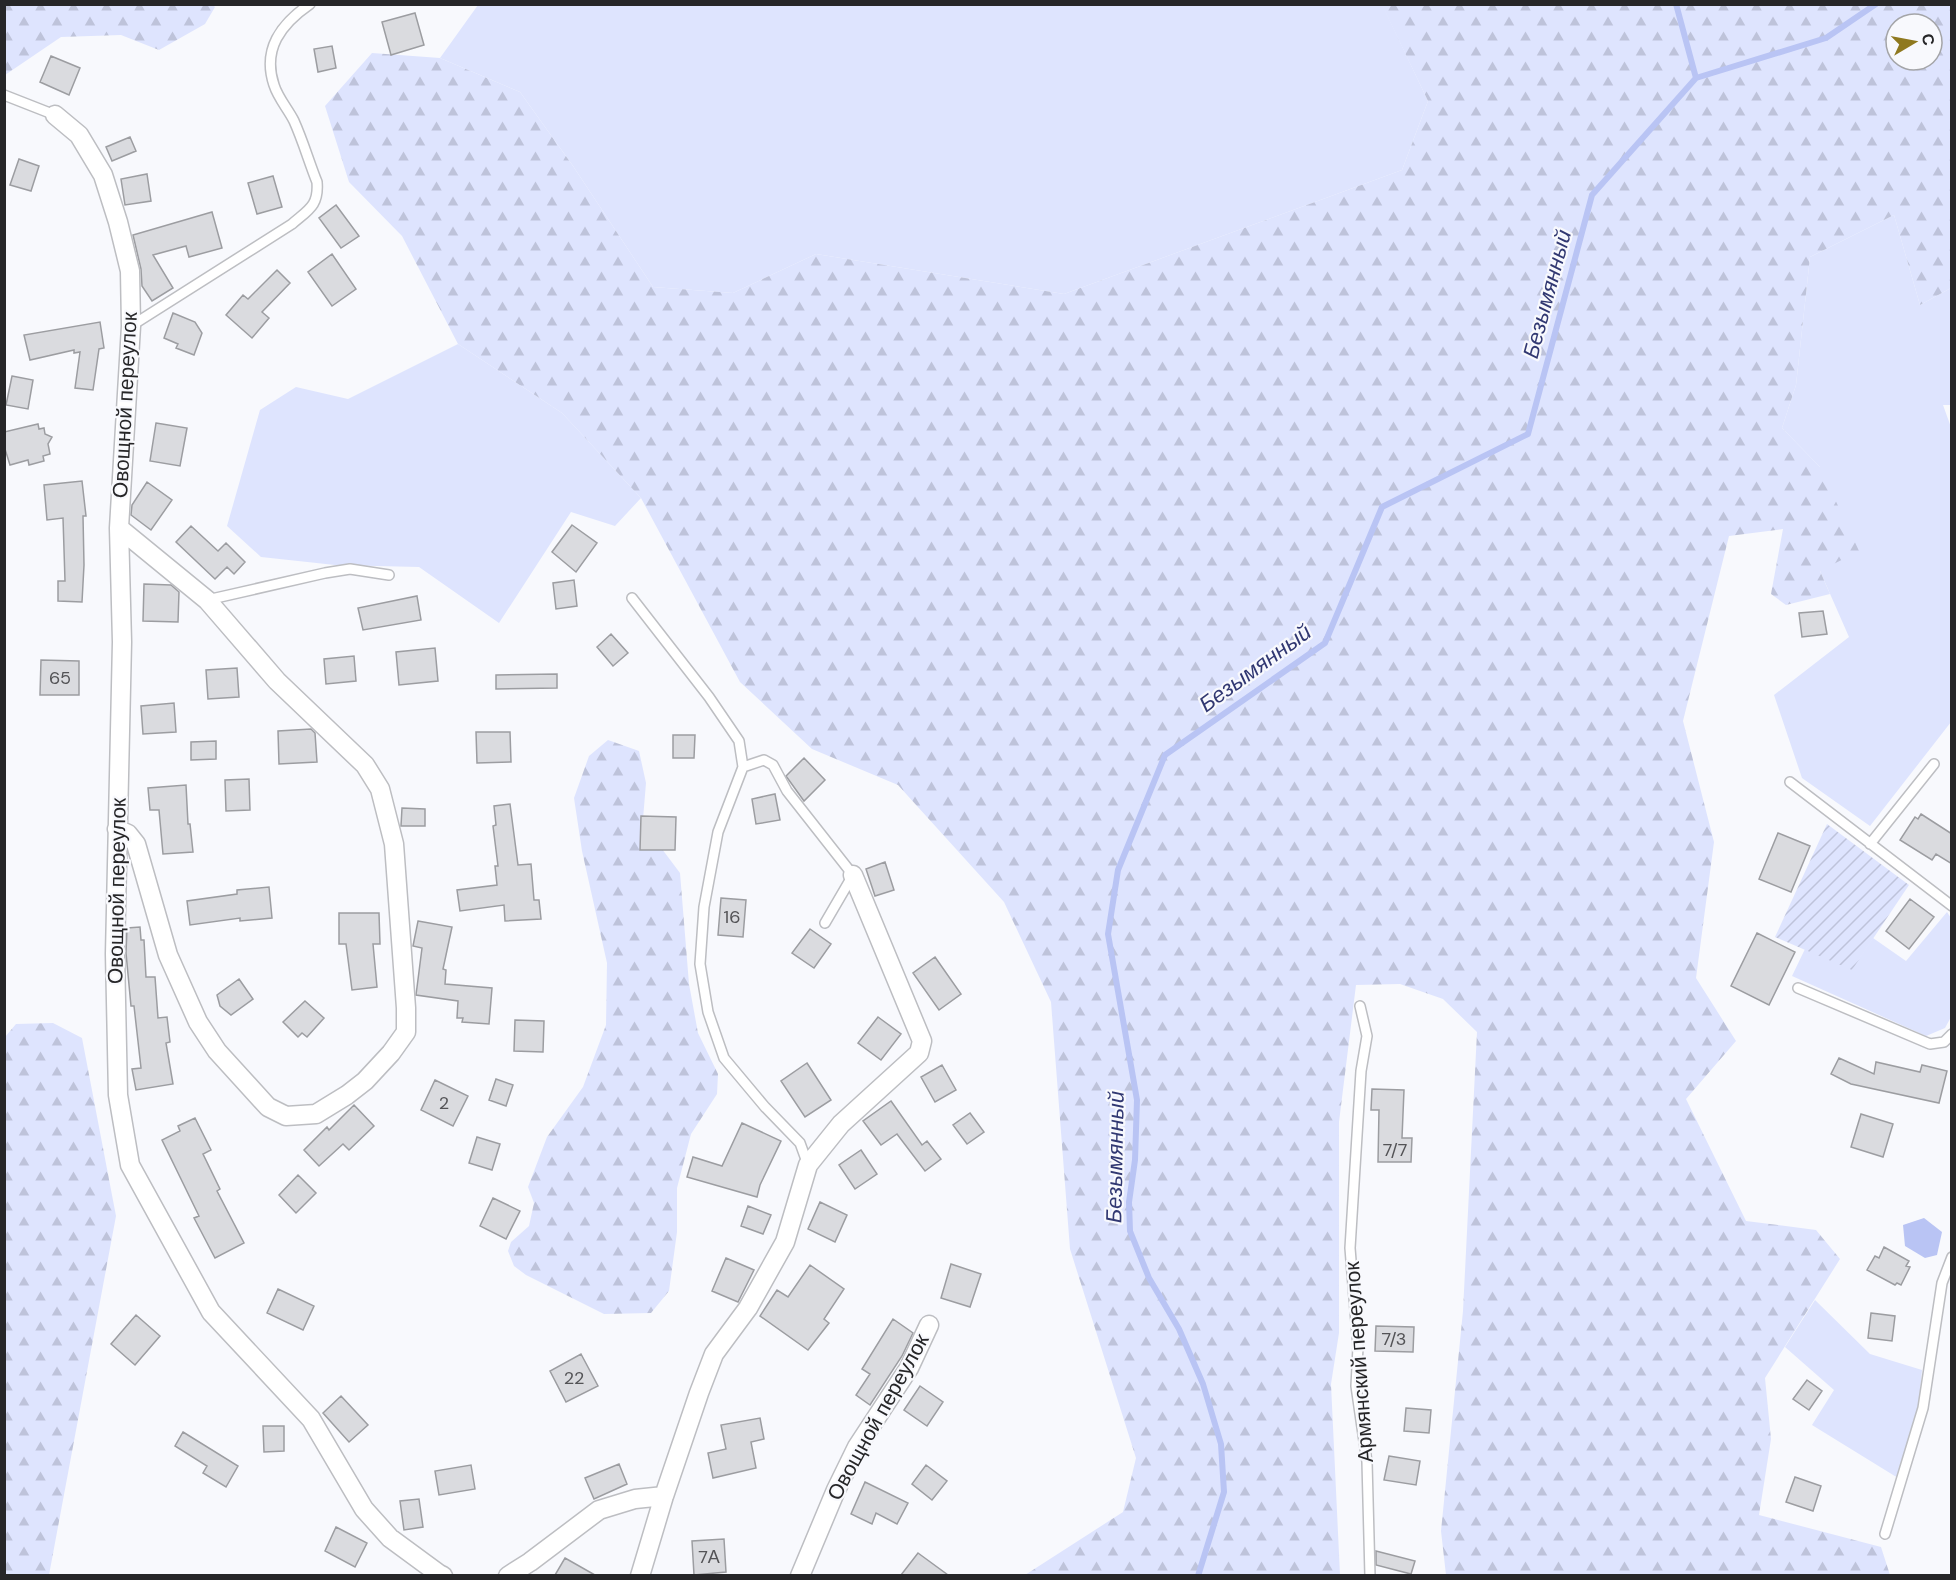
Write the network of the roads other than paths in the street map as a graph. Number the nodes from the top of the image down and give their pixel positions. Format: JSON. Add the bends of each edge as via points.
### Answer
{"nodes":[{"id":1,"x":310,"y":4,"type":"edge"},
{"id":2,"x":4,"y":95,"type":"edge"},
{"id":3,"x":55,"y":115,"type":"joint"},
{"id":4,"x":131,"y":327,"type":"junction"},
{"id":5,"x":119,"y":528,"type":"junction"},
{"id":6,"x":389,"y":575,"type":"dead end"},
{"id":7,"x":632,"y":598,"type":"dead end"},
{"id":8,"x":207,"y":600,"type":"junction"},
{"id":9,"x":1934,"y":764,"type":"dead end"},
{"id":10,"x":743,"y":767,"type":"junction"},
{"id":11,"x":1790,"y":782,"type":"dead end"},
{"id":12,"x":117,"y":829,"type":"junction"},
{"id":13,"x":1870,"y":844,"type":"junction"},
{"id":14,"x":853,"y":876,"type":"junction"},
{"id":15,"x":1952,"y":906,"type":"edge"},
{"id":16,"x":825,"y":923,"type":"dead end"},
{"id":17,"x":1797,"y":988,"type":"dead end"},
{"id":18,"x":1360,"y":1006,"type":"dead end"},
{"id":19,"x":1952,"y":1034,"type":"edge"},
{"id":20,"x":808,"y":1165,"type":"junction"},
{"id":21,"x":1952,"y":1257,"type":"edge"},
{"id":22,"x":929,"y":1325,"type":"dead end"},
{"id":23,"x":664,"y":1496,"type":"junction"},
{"id":24,"x":1884,"y":1534,"type":"dead end"},
{"id":25,"x":444,"y":1575,"type":"edge"},
{"id":26,"x":508,"y":1575,"type":"edge"},
{"id":27,"x":640,"y":1575,"type":"edge"},
{"id":28,"x":800,"y":1575,"type":"edge"},
{"id":29,"x":1370,"y":1575,"type":"edge"}],
"edges":[{"from":1,"to":4,"type":"lane","via":[[293,16],[272,44],[270,69],[274,87],[294,120],[317,182],[315,204],[292,224]]},
{"from":2,"to":3,"type":"lane"},
{"from":3,"to":4,"type":"street","name":"Овощной переулок","via":[[79,135],[103,175],[130,272]]},
{"from":4,"to":5,"type":"street","name":"Овощной переулок"},
{"from":5,"to":8,"type":"street"},
{"from":5,"to":12,"type":"street","name":"Овощной переулок","via":[[122,642]]},
{"from":6,"to":8,"type":"lane","via":[[350,569]]},
{"from":7,"to":10,"type":"lane","via":[[739,741]]},
{"from":8,"to":12,"type":"street","via":[[277,681],[366,765],[380,789],[394,844],[406,1008],[406,1032],[391,1053],[365,1081],[316,1114],[286,1116],[268,1107],[217,1051],[198,1022],[168,955],[136,844]]},
{"from":9,"to":13,"type":"lane"},
{"from":10,"to":14,"type":"lane","via":[[764,760],[773,765],[787,791]]},
{"from":10,"to":20,"type":"lane","via":[[718,832],[704,907],[700,964],[708,1012],[724,1058],[800,1143]]},
{"from":11,"to":13,"type":"lane"},
{"from":12,"to":25,"type":"street","name":"Овощной переулок","via":[[118,1095],[130,1165],[211,1312],[311,1419],[364,1509],[390,1538]]},
{"from":13,"to":15,"type":"lane"},
{"from":14,"to":16,"type":"lane"},
{"from":14,"to":20,"type":"street","via":[[922,1047],[841,1124]]},
{"from":17,"to":19,"type":"lane","via":[[1930,1044],[1944,1042]]},
{"from":18,"to":29,"type":"lane","name":"Армянский переулок","via":[[1367,1036],[1361,1071],[1350,1248]]},
{"from":20,"to":23,"type":"street","via":[[785,1242],[748,1308],[714,1354]]},
{"from":21,"to":24,"type":"lane","via":[[1942,1282],[1923,1408]]},
{"from":22,"to":28,"type":"street","name":"Овощной переулок","via":[[909,1368],[857,1447]]},
{"from":23,"to":26,"type":"street","via":[[635,1499],[599,1510]]},
{"from":23,"to":27,"type":"street"}]}
